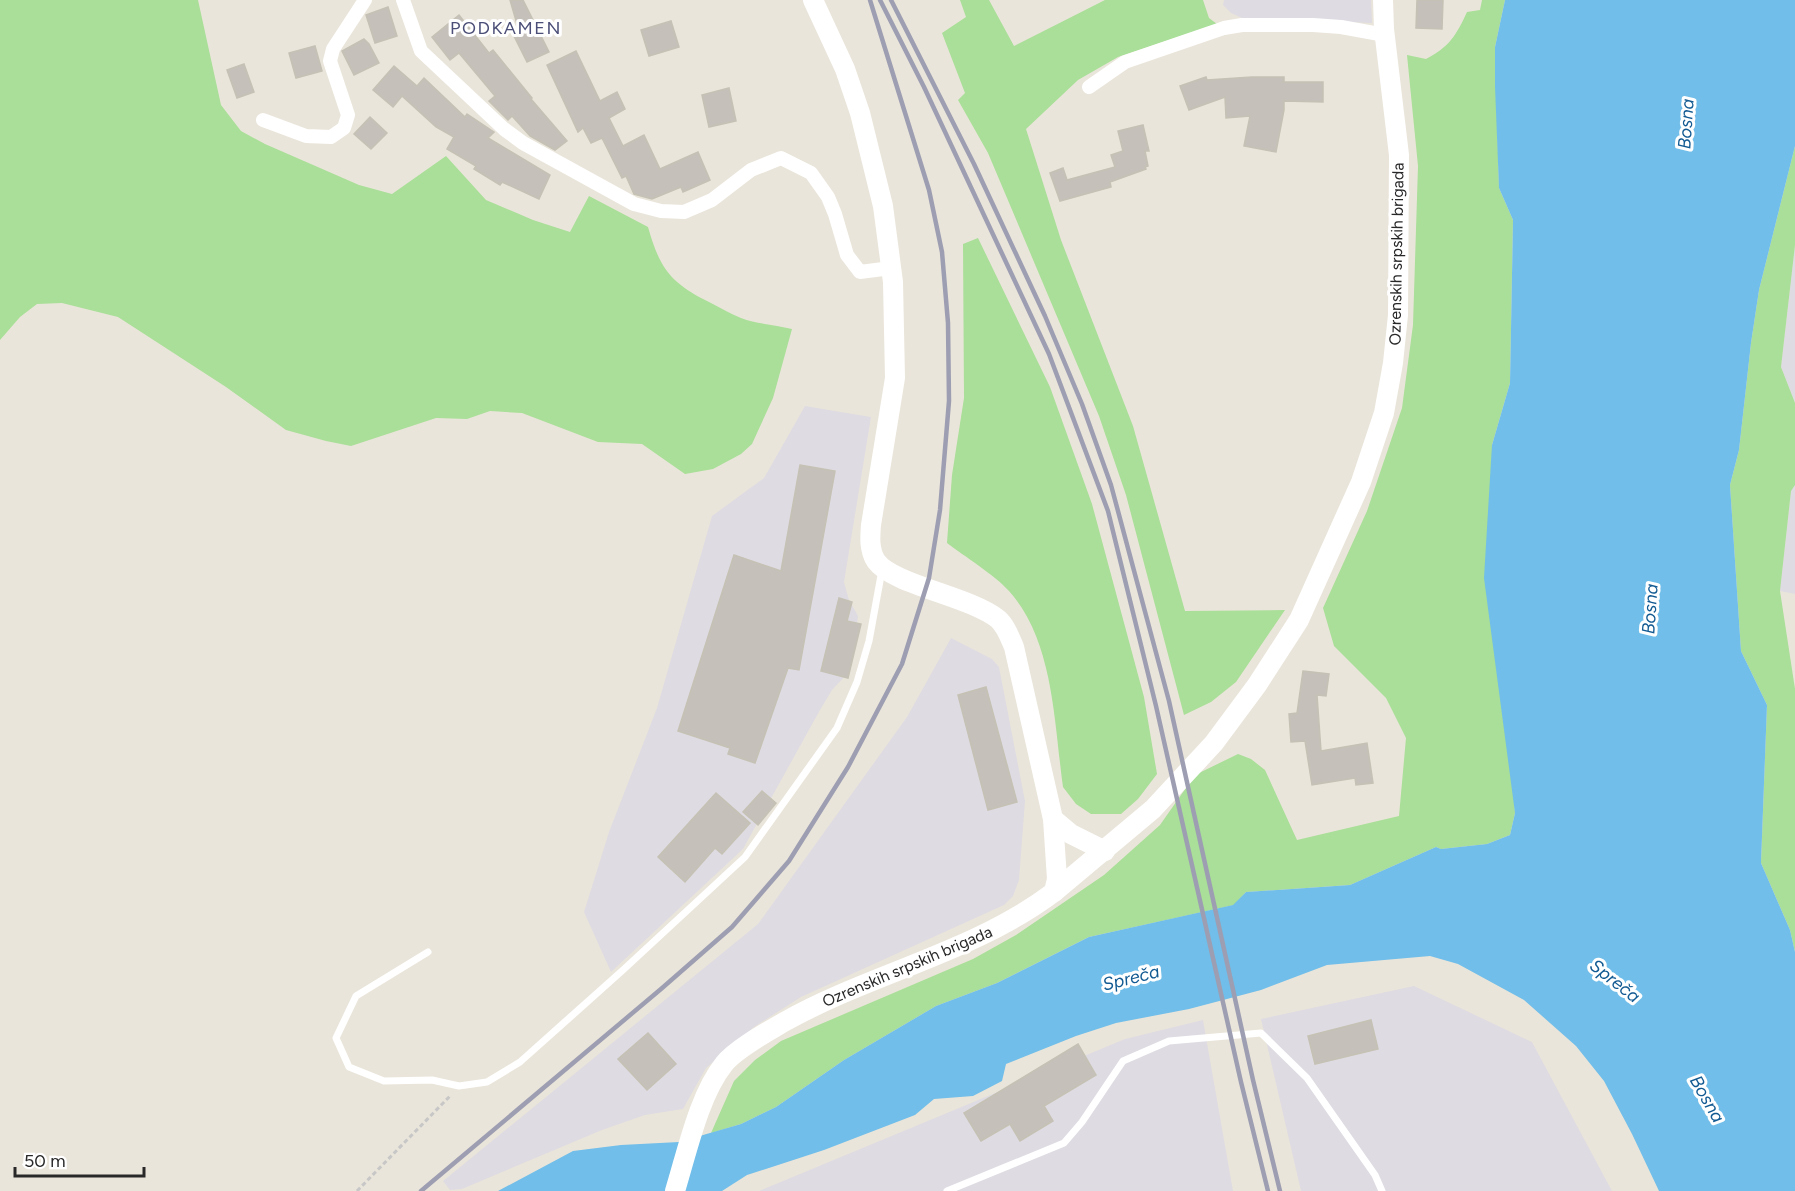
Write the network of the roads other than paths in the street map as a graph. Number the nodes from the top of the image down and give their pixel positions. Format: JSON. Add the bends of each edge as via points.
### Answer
{"nodes":[{"id":1,"x":365,"y":0,"type":"edge"},
{"id":2,"x":403,"y":0,"type":"edge"},
{"id":3,"x":813,"y":0,"type":"edge"},
{"id":4,"x":1383,"y":0,"type":"edge"},
{"id":5,"x":1384,"y":35,"type":"junction"},
{"id":6,"x":1089,"y":87,"type":"dead end"},
{"id":7,"x":263,"y":120,"type":"dead end"},
{"id":8,"x":891,"y":268,"type":"junction"},
{"id":9,"x":882,"y":567,"type":"junction"},
{"id":10,"x":1053,"y":819,"type":"junction"},
{"id":11,"x":1105,"y":851,"type":"junction"},
{"id":12,"x":1054,"y":892,"type":"junction"},
{"id":13,"x":428,"y":952,"type":"dead end"},
{"id":14,"x":675,"y":1191,"type":"edge"},
{"id":15,"x":947,"y":1191,"type":"edge"},
{"id":16,"x":1382,"y":1191,"type":"edge"}],
"edges":[{"from":1,"to":7,"type":"street","via":[[333,49],[330,61],[348,115],[344,128],[331,137],[306,136]]},
{"from":2,"to":8,"type":"street","via":[[421,51],[504,129],[634,204],[684,212],[712,200],[751,170],[781,159],[812,173],[832,206],[854,267],[860,272]]},
{"from":3,"to":8,"type":"main road","via":[[860,113],[883,206]]},
{"from":4,"to":5,"type":"main road","name":"Ozrenskih srpskih brigada"},
{"from":5,"to":6,"type":"street","via":[[1313,25],[1224,28],[1125,62]]},
{"from":5,"to":11,"type":"main road","name":"Ozrenskih srpskih brigada","via":[[1399,155],[1398,315],[1384,412],[1362,482],[1299,620],[1257,686],[1214,743],[1168,793]]},
{"from":8,"to":9,"type":"main road","via":[[895,378],[870,538]]},
{"from":9,"to":10,"type":"main road","via":[[1000,621],[1014,647]]},
{"from":9,"to":13,"type":"lane","via":[[869,641],[837,728],[745,857],[520,1062],[487,1082],[459,1086],[432,1080],[384,1081],[349,1067],[336,1038],[356,996]]},
{"from":10,"to":11,"type":"main road","via":[[1071,834]]},
{"from":10,"to":12,"type":"main road","via":[[1057,872]]},
{"from":11,"to":12,"type":"main road","name":"Ozrenskih srpskih brigada"},
{"from":12,"to":14,"type":"main road","name":"Ozrenskih srpskih brigada","via":[[987,934],[814,1005],[763,1034],[725,1063],[707,1090]]},
{"from":15,"to":16,"type":"lane","via":[[1064,1143],[1123,1061],[1169,1041],[1261,1033],[1307,1078],[1375,1175]]}]}
